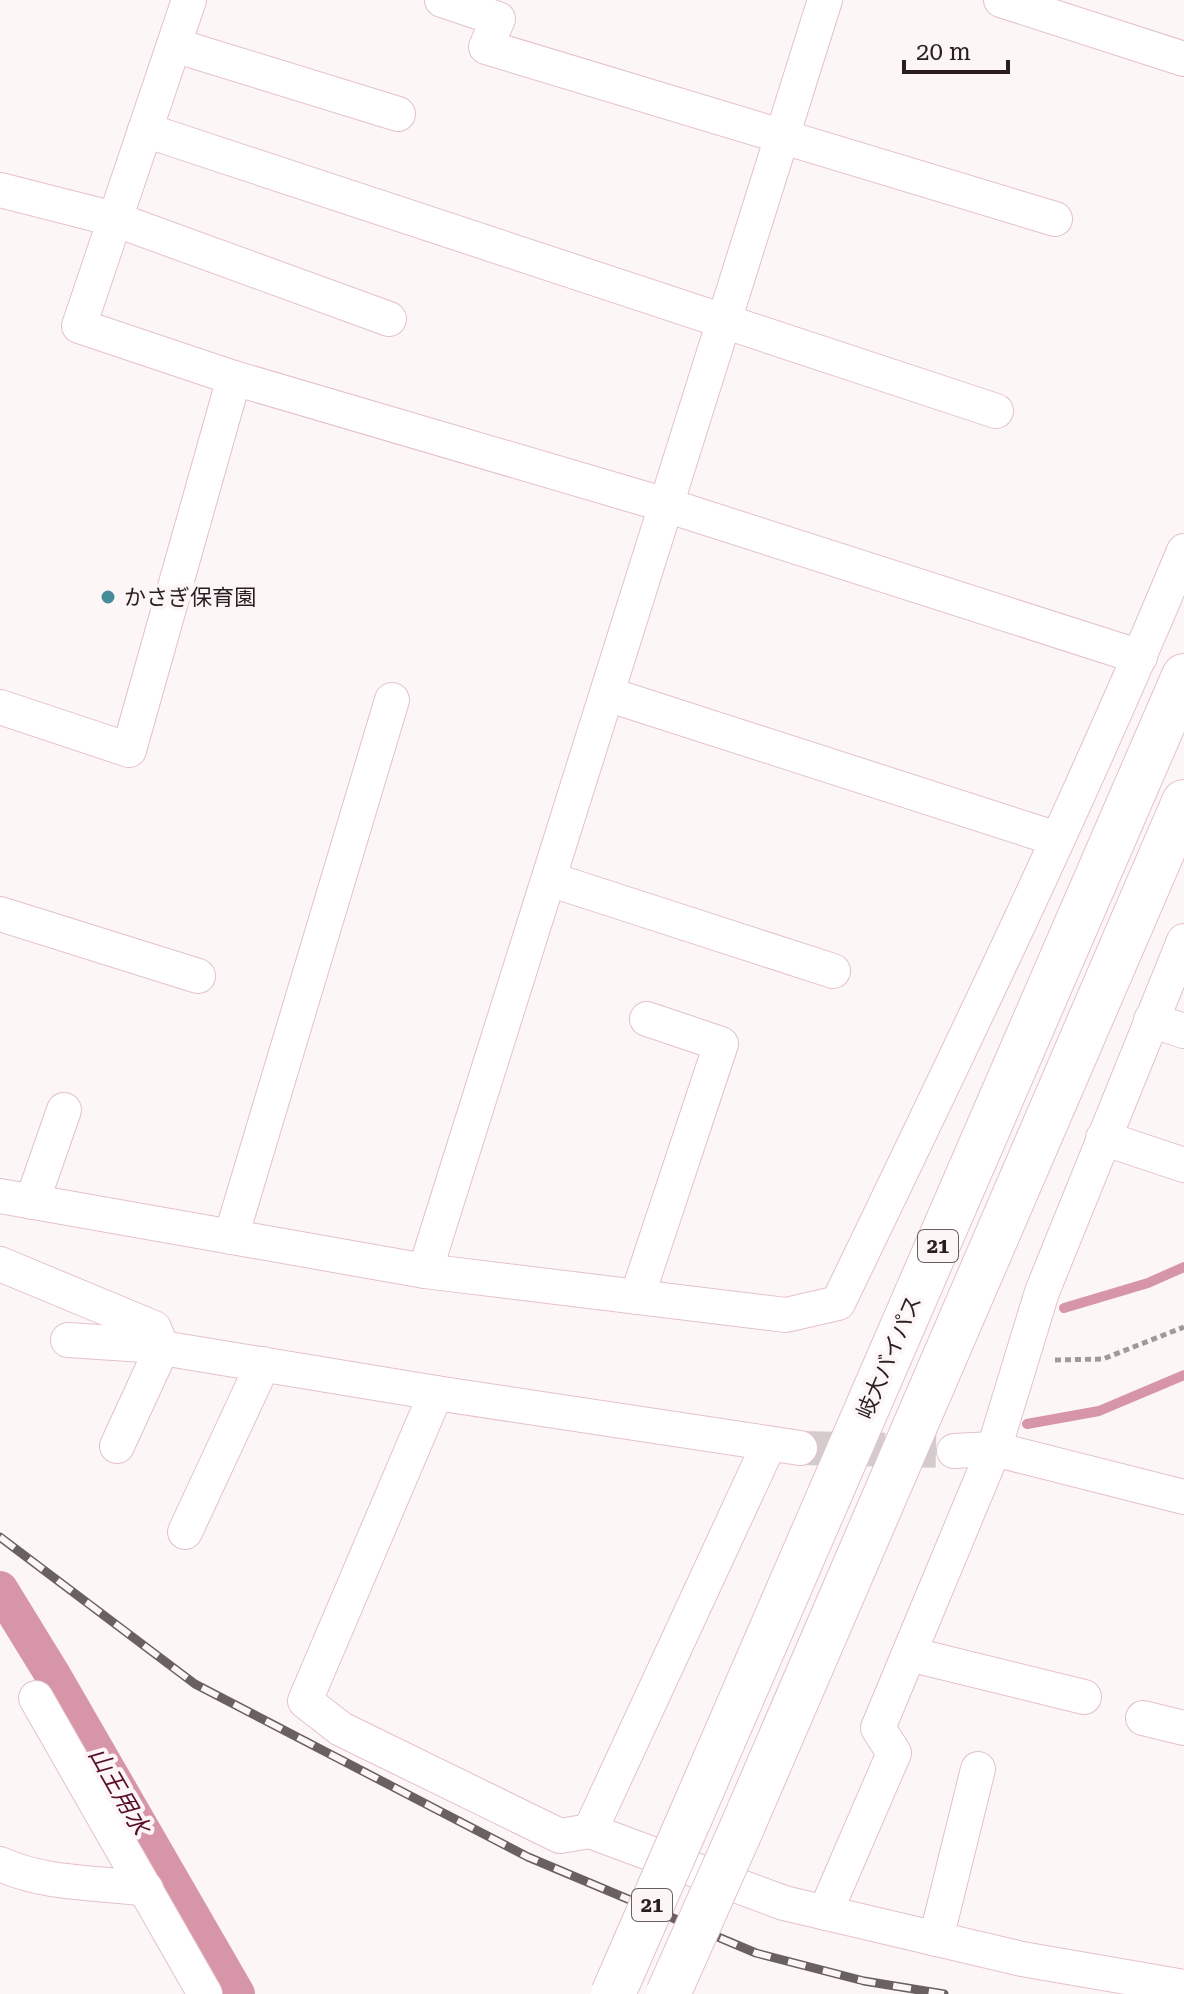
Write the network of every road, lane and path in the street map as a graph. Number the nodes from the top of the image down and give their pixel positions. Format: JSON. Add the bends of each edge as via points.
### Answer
{"nodes":[{"id":1,"x":189,"y":0,"type":"edge"},
{"id":2,"x":442,"y":0,"type":"edge"},
{"id":3,"x":825,"y":0,"type":"edge"},
{"id":4,"x":1001,"y":0,"type":"edge"},
{"id":5,"x":174,"y":45,"type":"junction"},
{"id":6,"x":1184,"y":59,"type":"edge"},
{"id":7,"x":398,"y":114,"type":"dead end"},
{"id":8,"x":145,"y":130,"type":"junction"},
{"id":9,"x":782,"y":136,"type":"junction"},
{"id":10,"x":0,"y":190,"type":"edge"},
{"id":11,"x":114,"y":219,"type":"junction"},
{"id":12,"x":1055,"y":219,"type":"dead end"},
{"id":13,"x":389,"y":319,"type":"dead end"},
{"id":14,"x":725,"y":320,"type":"junction"},
{"id":15,"x":234,"y":378,"type":"junction"},
{"id":16,"x":996,"y":411,"type":"dead end"},
{"id":17,"x":666,"y":505,"type":"junction"},
{"id":18,"x":1184,"y":551,"type":"edge"},
{"id":19,"x":1140,"y":657,"type":"junction"},
{"id":20,"x":1184,"y":676,"type":"edge"},
{"id":21,"x":607,"y":694,"type":"junction"},
{"id":22,"x":392,"y":700,"type":"dead end"},
{"id":23,"x":0,"y":707,"type":"edge"},
{"id":24,"x":1184,"y":802,"type":"edge"},
{"id":25,"x":1057,"y":839,"type":"junction"},
{"id":26,"x":549,"y":879,"type":"junction"},
{"id":27,"x":0,"y":914,"type":"edge"},
{"id":28,"x":1184,"y":941,"type":"edge"},
{"id":29,"x":833,"y":971,"type":"dead end"},
{"id":30,"x":198,"y":976,"type":"dead end"},
{"id":31,"x":647,"y":1019,"type":"dead end"},
{"id":32,"x":1151,"y":1020,"type":"junction"},
{"id":33,"x":1184,"y":1031,"type":"edge"},
{"id":34,"x":64,"y":1110,"type":"dead end"},
{"id":35,"x":1103,"y":1138,"type":"junction"},
{"id":36,"x":1184,"y":1165,"type":"edge"},
{"id":37,"x":16,"y":1199,"type":"edge"},
{"id":38,"x":231,"y":1237,"type":"junction"},
{"id":39,"x":0,"y":1264,"type":"edge"},
{"id":40,"x":425,"y":1271,"type":"junction"},
{"id":41,"x":637,"y":1297,"type":"junction"},
{"id":42,"x":1184,"y":1327,"type":"edge"},
{"id":43,"x":68,"y":1340,"type":"dead end"},
{"id":44,"x":162,"y":1348,"type":"junction"},
{"id":45,"x":1021,"y":1361,"type":"junction"},
{"id":46,"x":263,"y":1364,"type":"junction"},
{"id":47,"x":436,"y":1393,"type":"junction"},
{"id":48,"x":117,"y":1446,"type":"dead end"},
{"id":49,"x":994,"y":1449,"type":"junction"},
{"id":50,"x":954,"y":1451,"type":"tunnel mouth"},
{"id":51,"x":1184,"y":1497,"type":"edge"},
{"id":52,"x":185,"y":1532,"type":"dead end"},
{"id":53,"x":909,"y":1654,"type":"junction"},
{"id":54,"x":1084,"y":1697,"type":"dead end"},
{"id":55,"x":36,"y":1698,"type":"dead end"},
{"id":56,"x":1143,"y":1718,"type":"dead end"},
{"id":57,"x":1184,"y":1728,"type":"edge"},
{"id":58,"x":978,"y":1769,"type":"dead end"},
{"id":59,"x":590,"y":1831,"type":"junction"},
{"id":60,"x":0,"y":1864,"type":"edge"},
{"id":61,"x":146,"y":1889,"type":"junction"},
{"id":62,"x":825,"y":1913,"type":"junction"},
{"id":63,"x":936,"y":1939,"type":"junction"},
{"id":64,"x":1184,"y":1987,"type":"edge"},
{"id":65,"x":205,"y":1994,"type":"edge"},
{"id":66,"x":613,"y":1994,"type":"edge"},
{"id":67,"x":668,"y":1994,"type":"edge"}],
"edges":[{"from":1,"to":5,"type":"street"},
{"from":2,"to":9,"type":"street","via":[[498,19],[486,47]]},
{"from":3,"to":9,"type":"street"},
{"from":4,"to":6,"type":"street"},
{"from":5,"to":7,"type":"street"},
{"from":5,"to":8,"type":"street"},
{"from":8,"to":11,"type":"street"},
{"from":8,"to":14,"type":"street"},
{"from":9,"to":12,"type":"street"},
{"from":9,"to":14,"type":"street"},
{"from":10,"to":11,"type":"street"},
{"from":11,"to":13,"type":"street"},
{"from":11,"to":15,"type":"street","via":[[79,326]]},
{"from":14,"to":16,"type":"street"},
{"from":14,"to":17,"type":"street"},
{"from":15,"to":17,"type":"street"},
{"from":15,"to":23,"type":"street","via":[[129,750]]},
{"from":17,"to":19,"type":"street"},
{"from":17,"to":21,"type":"street"},
{"from":18,"to":19,"type":"street"},
{"from":19,"to":25,"type":"street"},
{"from":20,"to":66,"type":"highway","name":"岐大バイパス","number":"21","bridge":true},
{"from":21,"to":25,"type":"street"},
{"from":21,"to":26,"type":"street"},
{"from":22,"to":38,"type":"street"},
{"from":24,"to":67,"type":"highway","number":"21","bridge":true},
{"from":25,"to":41,"type":"street","via":[[838,1303],[786,1315]]},
{"from":26,"to":29,"type":"street"},
{"from":26,"to":40,"type":"street"},
{"from":27,"to":30,"type":"street"},
{"from":28,"to":32,"type":"street"},
{"from":31,"to":41,"type":"street","via":[[721,1044]]},
{"from":32,"to":33,"type":"street"},
{"from":32,"to":35,"type":"street"},
{"from":34,"to":37,"type":"street"},
{"from":35,"to":36,"type":"street"},
{"from":35,"to":45,"type":"street","via":[[1042,1292]]},
{"from":37,"to":38,"type":"street"},
{"from":38,"to":40,"type":"street"},
{"from":39,"to":44,"type":"street","via":[[154,1328]]},
{"from":40,"to":41,"type":"street"},
{"from":42,"to":45,"type":"path","via":[[1103,1359]]},
{"from":43,"to":44,"type":"street"},
{"from":44,"to":46,"type":"street"},
{"from":44,"to":48,"type":"street"},
{"from":45,"to":49,"type":"street"},
{"from":46,"to":47,"type":"street"},
{"from":46,"to":52,"type":"street"},
{"from":47,"to":59,"type":"street","via":[[305,1701],[341,1729],[560,1836]]},
{"from":47,"to":59,"type":"street","via":[[785,1446]]},
{"from":49,"to":50,"type":"street"},
{"from":49,"to":51,"type":"street"},
{"from":49,"to":53,"type":"street"},
{"from":53,"to":54,"type":"street"},
{"from":53,"to":62,"type":"street","via":[[878,1728],[894,1753]]},
{"from":55,"to":61,"type":"street"},
{"from":56,"to":57,"type":"street"},
{"from":58,"to":63,"type":"street"},
{"from":59,"to":62,"type":"street","via":[[784,1903]]},
{"from":60,"to":61,"type":"street","via":[[59,1882]]},
{"from":61,"to":65,"type":"street"},
{"from":62,"to":63,"type":"street"},
{"from":63,"to":64,"type":"street"}]}
